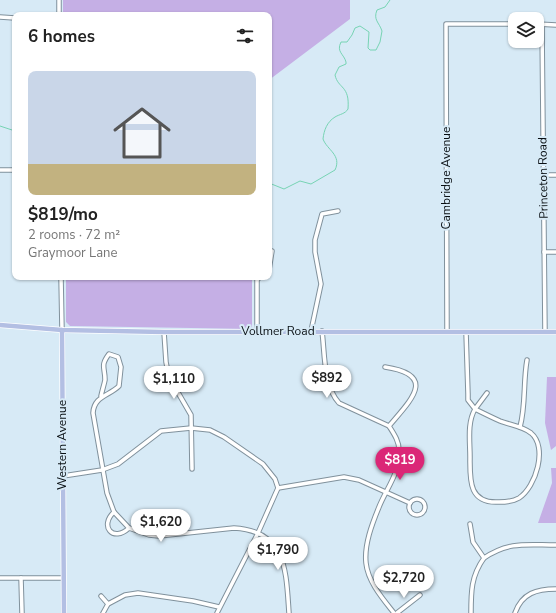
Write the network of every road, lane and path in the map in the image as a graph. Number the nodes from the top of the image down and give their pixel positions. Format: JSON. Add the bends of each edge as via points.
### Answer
{"nodes":[{"id":1,"x":58,"y":0,"type":"edge"},
{"id":2,"x":59,"y":12,"type":"edge"},
{"id":3,"x":0,"y":17,"type":"edge"},
{"id":4,"x":12,"y":18,"type":"edge"},
{"id":5,"x":508,"y":24,"type":"edge"},
{"id":6,"x":544,"y":24,"type":"edge"},
{"id":7,"x":556,"y":25,"type":"edge"},
{"id":8,"x":542,"y":48,"type":"edge"},
{"id":9,"x":0,"y":170,"type":"edge"},
{"id":10,"x":12,"y":170,"type":"edge"},
{"id":11,"x":543,"y":175,"type":"junction"},
{"id":12,"x":556,"y":175,"type":"edge"},
{"id":13,"x":338,"y":210,"type":"dead end"},
{"id":14,"x":544,"y":252,"type":"junction"},
{"id":15,"x":556,"y":252,"type":"edge"},
{"id":16,"x":61,"y":280,"type":"edge"},
{"id":17,"x":257,"y":280,"type":"edge"},
{"id":18,"x":0,"y":325,"type":"edge"},
{"id":19,"x":62,"y":330,"type":"junction"},
{"id":20,"x":257,"y":331,"type":"junction"},
{"id":21,"x":311,"y":331,"type":"junction"},
{"id":22,"x":322,"y":331,"type":"junction"},
{"id":23,"x":164,"y":332,"type":"junction"},
{"id":24,"x":447,"y":332,"type":"junction"},
{"id":25,"x":466,"y":332,"type":"junction"},
{"id":26,"x":545,"y":332,"type":"junction"},
{"id":27,"x":556,"y":332,"type":"edge"},
{"id":28,"x":527,"y":360,"type":"dead end"},
{"id":29,"x":384,"y":367,"type":"dead end"},
{"id":30,"x":487,"y":393,"type":"dead end"},
{"id":31,"x":101,"y":396,"type":"junction"},
{"id":32,"x":475,"y":409,"type":"junction"},
{"id":33,"x":389,"y":426,"type":"junction"},
{"id":34,"x":520,"y":427,"type":"junction"},
{"id":35,"x":191,"y":428,"type":"junction"},
{"id":36,"x":192,"y":469,"type":"dead end"},
{"id":37,"x":102,"y":470,"type":"junction"},
{"id":38,"x":63,"y":476,"type":"junction"},
{"id":39,"x":278,"y":488,"type":"junction"},
{"id":40,"x":387,"y":492,"type":"junction"},
{"id":41,"x":410,"y":503,"type":"junction"},
{"id":42,"x":114,"y":512,"type":"junction"},
{"id":43,"x":470,"y":524,"type":"dead end"},
{"id":44,"x":129,"y":528,"type":"junction"},
{"id":45,"x":258,"y":533,"type":"junction"},
{"id":46,"x":556,"y":545,"type":"edge"},
{"id":47,"x":484,"y":558,"type":"junction"},
{"id":48,"x":0,"y":578,"type":"edge"},
{"id":49,"x":21,"y":578,"type":"junction"},
{"id":50,"x":63,"y":578,"type":"junction"},
{"id":51,"x":556,"y":589,"type":"edge"},
{"id":52,"x":420,"y":595,"type":"dead end"},
{"id":53,"x":101,"y":596,"type":"dead end"},
{"id":54,"x":108,"y":604,"type":"junction"},
{"id":55,"x":219,"y":607,"type":"junction"},
{"id":56,"x":22,"y":613,"type":"edge"},
{"id":57,"x":64,"y":613,"type":"edge"},
{"id":58,"x":103,"y":613,"type":"edge"},
{"id":59,"x":217,"y":613,"type":"edge"},
{"id":60,"x":289,"y":613,"type":"edge"},
{"id":61,"x":396,"y":613,"type":"edge"},
{"id":62,"x":471,"y":613,"type":"edge"},
{"id":63,"x":515,"y":613,"type":"edge"}],
"edges":[{"from":1,"to":2,"type":"street"},
{"from":3,"to":4,"type":"street"},
{"from":5,"to":24,"type":"street","name":"Cambridge Avenue","via":[[446,24]]},
{"from":6,"to":7,"type":"street"},
{"from":8,"to":11,"type":"street","name":"Princeton Road"},
{"from":9,"to":10,"type":"street"},
{"from":11,"to":12,"type":"street"},
{"from":11,"to":14,"type":"street","name":"Princeton Road"},
{"from":13,"to":21,"type":"street","via":[[322,214],[319,220],[315,252],[321,284]]},
{"from":14,"to":15,"type":"street"},
{"from":14,"to":26,"type":"street","name":"Princeton Road"},
{"from":16,"to":19,"type":"street","name":"Western Avenue"},
{"from":17,"to":20,"type":"street"},
{"from":18,"to":19,"type":"main road","name":"Vollmer Road"},
{"from":19,"to":23,"type":"main road","name":"Vollmer Road"},
{"from":19,"to":38,"type":"main road","name":"Western Avenue"},
{"from":20,"to":21,"type":"main road","name":"Vollmer Road"},
{"from":20,"to":23,"type":"main road","name":"Vollmer Road"},
{"from":21,"to":22,"type":"main road","name":"Vollmer Road"},
{"from":22,"to":24,"type":"main road","name":"Vollmer Road"},
{"from":22,"to":33,"type":"street","via":[[328,380],[334,398],[339,403]]},
{"from":23,"to":35,"type":"street","via":[[169,377],[191,415]]},
{"from":24,"to":25,"type":"main road","name":"Vollmer Road"},
{"from":25,"to":26,"type":"main road","name":"Vollmer Road"},
{"from":25,"to":32,"type":"street","via":[[468,400]]},
{"from":26,"to":27,"type":"main road","name":"Vollmer Road"},
{"from":28,"to":34,"type":"street","via":[[524,411]]},
{"from":29,"to":33,"type":"street","via":[[410,374],[415,380],[416,389],[408,404]]},
{"from":30,"to":32,"type":"street"},
{"from":31,"to":31,"type":"street","via":[[113,392],[121,382],[118,357],[108,354],[104,362],[105,380]]},
{"from":31,"to":37,"type":"street","via":[[95,404],[93,413]]},
{"from":32,"to":34,"type":"street"},
{"from":32,"to":34,"type":"street","via":[[470,421],[471,485],[476,496],[489,503],[520,498],[534,478],[540,456],[539,445],[532,433]]},
{"from":33,"to":40,"type":"street","via":[[396,437],[399,460]]},
{"from":35,"to":36,"type":"street"},
{"from":35,"to":37,"type":"street","via":[[161,431],[118,464]]},
{"from":35,"to":39,"type":"street","via":[[210,430],[224,436],[263,464],[275,479]]},
{"from":37,"to":38,"type":"street"},
{"from":37,"to":42,"type":"street"},
{"from":38,"to":50,"type":"main road","name":"Western Avenue"},
{"from":39,"to":40,"type":"street","via":[[344,477],[359,480]]},
{"from":39,"to":45,"type":"street"},
{"from":40,"to":41,"type":"street"},
{"from":40,"to":61,"type":"street","via":[[368,537],[366,564],[374,587]]},
{"from":41,"to":41,"type":"street","via":[[420,499],[425,506],[424,511],[418,516],[413,514],[409,511]]},
{"from":42,"to":44,"type":"street"},
{"from":42,"to":44,"type":"street","via":[[108,519],[108,530],[118,534]]},
{"from":43,"to":47,"type":"street","via":[[475,548]]},
{"from":44,"to":45,"type":"street","via":[[159,536],[234,528]]},
{"from":45,"to":55,"type":"street"},
{"from":45,"to":60,"type":"street","via":[[276,546],[281,555],[285,566]]},
{"from":46,"to":47,"type":"street","via":[[508,546]]},
{"from":47,"to":62,"type":"street","via":[[472,580]]},
{"from":48,"to":49,"type":"street"},
{"from":49,"to":50,"type":"street"},
{"from":49,"to":56,"type":"street"},
{"from":50,"to":57,"type":"main road","name":"Western Avenue"},
{"from":51,"to":63,"type":"street","via":[[531,592],[521,601]]},
{"from":52,"to":61,"type":"street"},
{"from":53,"to":54,"type":"street"},
{"from":54,"to":55,"type":"street","via":[[124,595],[138,593]]},
{"from":54,"to":58,"type":"street"},
{"from":55,"to":59,"type":"street"}]}
